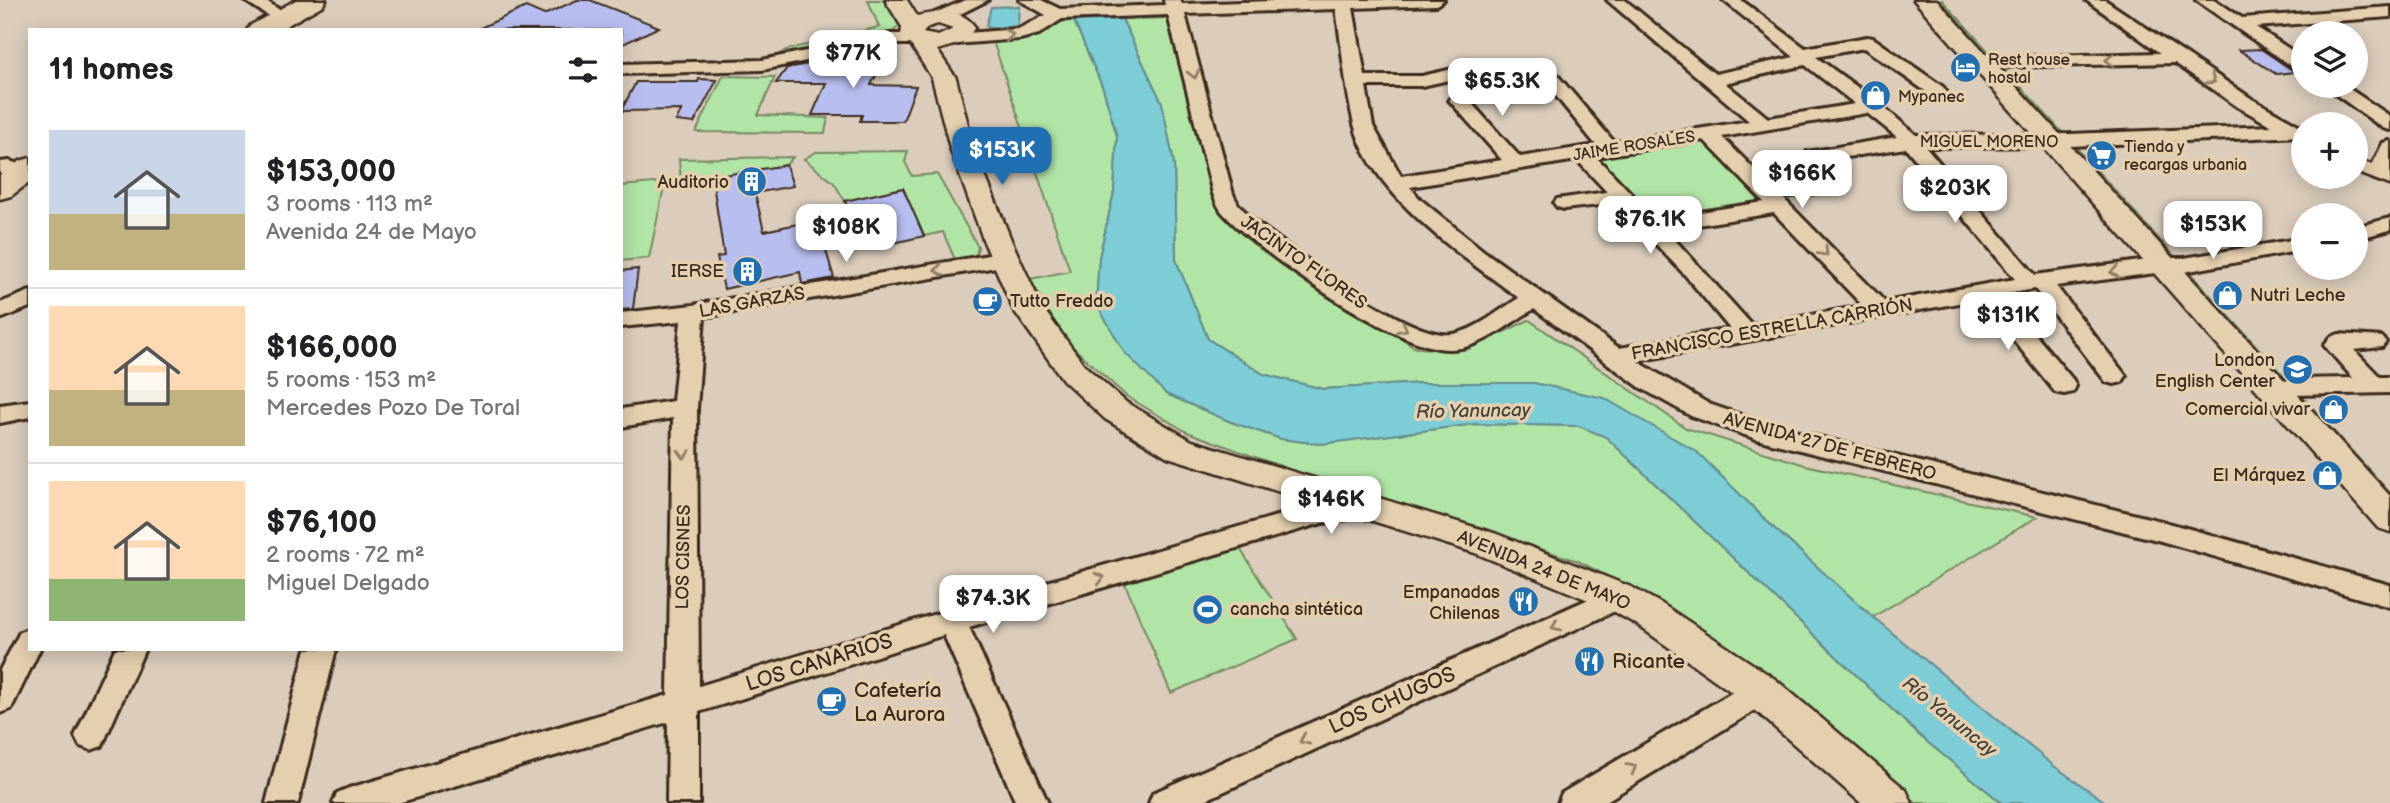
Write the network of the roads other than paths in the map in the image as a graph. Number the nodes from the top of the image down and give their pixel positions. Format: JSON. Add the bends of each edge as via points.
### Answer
{"nodes":[{"id":1,"x":314,"y":0,"type":"edge"},
{"id":2,"x":896,"y":0,"type":"edge"},
{"id":3,"x":909,"y":0,"type":"edge"},
{"id":4,"x":980,"y":0,"type":"edge"},
{"id":5,"x":1027,"y":0,"type":"edge"},
{"id":6,"x":1436,"y":0,"type":"edge"},
{"id":7,"x":1615,"y":0,"type":"edge"},
{"id":8,"x":1731,"y":0,"type":"edge"},
{"id":9,"x":1925,"y":0,"type":"edge"},
{"id":10,"x":1942,"y":0,"type":"edge"},
{"id":11,"x":2094,"y":0,"type":"edge"},
{"id":12,"x":2204,"y":0,"type":"edge"},
{"id":13,"x":2279,"y":0,"type":"edge"},
{"id":14,"x":1343,"y":2,"type":"edge"},
{"id":15,"x":1173,"y":4,"type":"edge"},
{"id":16,"x":270,"y":10,"type":"edge"},
{"id":17,"x":2390,"y":12,"type":"edge"},
{"id":18,"x":1058,"y":14,"type":"junction"},
{"id":19,"x":2362,"y":14,"type":"junction"},
{"id":20,"x":937,"y":18,"type":"junction"},
{"id":21,"x":2309,"y":18,"type":"junction"},
{"id":22,"x":2239,"y":23,"type":"junction"},
{"id":23,"x":242,"y":28,"type":"edge"},
{"id":24,"x":2390,"y":31,"type":"edge"},
{"id":25,"x":915,"y":34,"type":"junction"},
{"id":26,"x":954,"y":39,"type":"junction"},
{"id":27,"x":2291,"y":55,"type":"edge"},
{"id":28,"x":1807,"y":57,"type":"junction"},
{"id":29,"x":2178,"y":58,"type":"junction"},
{"id":30,"x":1999,"y":62,"type":"junction"},
{"id":31,"x":1488,"y":66,"type":"dead end"},
{"id":32,"x":623,"y":69,"type":"edge"},
{"id":33,"x":1547,"y":74,"type":"dead end"},
{"id":34,"x":944,"y":78,"type":"junction"},
{"id":35,"x":1712,"y":80,"type":"junction"},
{"id":36,"x":1355,"y":81,"type":"junction"},
{"id":37,"x":1937,"y":91,"type":"dead end"},
{"id":38,"x":2351,"y":98,"type":"edge"},
{"id":39,"x":1458,"y":100,"type":"dead end"},
{"id":40,"x":1872,"y":107,"type":"junction"},
{"id":41,"x":1764,"y":124,"type":"junction"},
{"id":42,"x":2390,"y":124,"type":"edge"},
{"id":43,"x":2291,"y":129,"type":"edge"},
{"id":44,"x":1708,"y":133,"type":"junction"},
{"id":45,"x":2291,"y":134,"type":"edge"},
{"id":46,"x":2061,"y":140,"type":"junction"},
{"id":47,"x":1912,"y":141,"type":"junction"},
{"id":48,"x":2390,"y":146,"type":"edge"},
{"id":49,"x":1610,"y":149,"type":"junction"},
{"id":50,"x":1581,"y":153,"type":"junction"},
{"id":51,"x":1814,"y":156,"type":"dead end"},
{"id":52,"x":1516,"y":163,"type":"junction"},
{"id":53,"x":2384,"y":176,"type":"edge"},
{"id":54,"x":1395,"y":183,"type":"junction"},
{"id":55,"x":1833,"y":186,"type":"dead end"},
{"id":56,"x":1622,"y":196,"type":"junction"},
{"id":57,"x":1772,"y":200,"type":"junction"},
{"id":58,"x":1564,"y":203,"type":"dead end"},
{"id":59,"x":2390,"y":224,"type":"edge"},
{"id":60,"x":1650,"y":226,"type":"junction"},
{"id":61,"x":2368,"y":230,"type":"edge"},
{"id":62,"x":2291,"y":246,"type":"edge"},
{"id":63,"x":1006,"y":258,"type":"junction"},
{"id":64,"x":2173,"y":265,"type":"junction"},
{"id":65,"x":2035,"y":282,"type":"junction"},
{"id":66,"x":1986,"y":290,"type":"junction"},
{"id":67,"x":28,"y":299,"type":"edge"},
{"id":68,"x":1535,"y":299,"type":"junction"},
{"id":69,"x":1880,"y":310,"type":"junction"},
{"id":70,"x":693,"y":312,"type":"junction"},
{"id":71,"x":0,"y":313,"type":"edge"},
{"id":72,"x":623,"y":320,"type":"edge"},
{"id":73,"x":1746,"y":333,"type":"junction"},
{"id":74,"x":2374,"y":342,"type":"dead end"},
{"id":75,"x":1614,"y":357,"type":"junction"},
{"id":76,"x":2114,"y":376,"type":"dead end"},
{"id":77,"x":2382,"y":385,"type":"edge"},
{"id":78,"x":2064,"y":386,"type":"dead end"},
{"id":79,"x":2293,"y":387,"type":"junction"},
{"id":80,"x":685,"y":408,"type":"junction"},
{"id":81,"x":28,"y":409,"type":"edge"},
{"id":82,"x":0,"y":414,"type":"edge"},
{"id":83,"x":623,"y":418,"type":"edge"},
{"id":84,"x":1309,"y":492,"type":"junction"},
{"id":85,"x":2390,"y":493,"type":"edge"},
{"id":86,"x":1364,"y":508,"type":"junction"},
{"id":87,"x":2390,"y":519,"type":"edge"},
{"id":88,"x":1291,"y":523,"type":"junction"},
{"id":89,"x":1618,"y":597,"type":"junction"},
{"id":90,"x":2390,"y":599,"type":"edge"},
{"id":91,"x":952,"y":621,"type":"junction"},
{"id":92,"x":28,"y":644,"type":"edge"},
{"id":93,"x":129,"y":651,"type":"edge"},
{"id":94,"x":320,"y":651,"type":"edge"},
{"id":95,"x":1761,"y":691,"type":"junction"},
{"id":96,"x":0,"y":700,"type":"edge"},
{"id":97,"x":683,"y":704,"type":"junction"},
{"id":98,"x":91,"y":736,"type":"dead end"},
{"id":99,"x":282,"y":803,"type":"edge"},
{"id":100,"x":349,"y":803,"type":"edge"},
{"id":101,"x":683,"y":803,"type":"edge"},
{"id":102,"x":1032,"y":803,"type":"edge"},
{"id":103,"x":1165,"y":803,"type":"edge"},
{"id":104,"x":1574,"y":803,"type":"edge"},
{"id":105,"x":1891,"y":803,"type":"edge"}],
"edges":[{"from":1,"to":16,"type":"highway"},
{"from":2,"to":25,"type":"main road","name":"AVENIDA 24 DE MAYO"},
{"from":3,"to":20,"type":"main road"},
{"from":4,"to":20,"type":"street"},
{"from":5,"to":18,"type":"street"},
{"from":6,"to":14,"type":"street"},
{"from":7,"to":35,"type":"street"},
{"from":8,"to":28,"type":"street","name":"MIGUEL MORENO"},
{"from":9,"to":46,"type":"main road"},
{"from":10,"to":30,"type":"main road"},
{"from":11,"to":29,"type":"street"},
{"from":12,"to":22,"type":"street"},
{"from":13,"to":21,"type":"street"},
{"from":14,"to":15,"type":"street"},
{"from":14,"to":36,"type":"street","name":"AVENIDA 27 DE FEBRERO"},
{"from":15,"to":18,"type":"street"},
{"from":15,"to":68,"type":"street","name":"JACINTO FLORES","one_way":true,"via":[[1223,194],[1247,225],[1384,318],[1432,341],[1451,342],[1476,334]]},
{"from":16,"to":23,"type":"highway"},
{"from":17,"to":19,"type":"street"},
{"from":26,"to":18,"type":"street","one_way":true,"via":[[1020,34]]},
{"from":19,"to":21,"type":"street"},
{"from":19,"to":24,"type":"street"},
{"from":20,"to":25,"type":"main road"},
{"from":20,"to":26,"type":"main road","via":[[962,25],[964,30]]},
{"from":21,"to":22,"type":"street"},
{"from":22,"to":27,"type":"street"},
{"from":25,"to":26,"type":"main road","via":[[938,43]]},
{"from":25,"to":32,"type":"street","via":[[762,65]]},
{"from":25,"to":34,"type":"main road","name":"AVENIDA 24 DE MAYO"},
{"from":26,"to":34,"type":"main road","name":"AVENIDA 24 DE MAYO"},
{"from":28,"to":35,"type":"street"},
{"from":28,"to":37,"type":"street","via":[[1811,52],[1867,42]]},
{"from":28,"to":40,"type":"street","name":"MIGUEL MORENO"},
{"from":29,"to":30,"type":"street","one_way":true},
{"from":29,"to":43,"type":"street","one_way":true},
{"from":30,"to":46,"type":"main road"},
{"from":31,"to":36,"type":"street","via":[[1422,81]]},
{"from":33,"to":49,"type":"street"},
{"from":34,"to":63,"type":"main road","name":"AVENIDA 24 DE MAYO","via":[[958,137]]},
{"from":35,"to":41,"type":"street"},
{"from":36,"to":54,"type":"street","name":"AVENIDA 27 DE FEBRERO","via":[[1370,141]]},
{"from":38,"to":42,"type":"street"},
{"from":39,"to":52,"type":"street"},
{"from":40,"to":41,"type":"street","name":"JAIME ROSALES"},
{"from":40,"to":47,"type":"street","name":"MIGUEL MORENO"},
{"from":41,"to":44,"type":"street","name":"JAIME ROSALES"},
{"from":44,"to":49,"type":"street","name":"JAIME ROSALES"},
{"from":44,"to":57,"type":"street"},
{"from":45,"to":46,"type":"street","name":"MIGUEL MORENO"},
{"from":46,"to":47,"type":"street","name":"MIGUEL MORENO"},
{"from":46,"to":64,"type":"main road"},
{"from":47,"to":51,"type":"street"},
{"from":47,"to":65,"type":"street"},
{"from":48,"to":53,"type":"street"},
{"from":49,"to":50,"type":"street","name":"JAIME ROSALES"},
{"from":50,"to":52,"type":"street","name":"JAIME ROSALES"},
{"from":50,"to":56,"type":"street"},
{"from":52,"to":54,"type":"street","name":"JAIME ROSALES"},
{"from":54,"to":68,"type":"street","name":"AVENIDA 27 DE FEBRERO","via":[[1430,220]]},
{"from":55,"to":57,"type":"street"},
{"from":56,"to":58,"type":"street"},
{"from":56,"to":60,"type":"street"},
{"from":57,"to":60,"type":"street"},
{"from":57,"to":69,"type":"street","one_way":true},
{"from":59,"to":61,"type":"street"},
{"from":60,"to":73,"type":"street"},
{"from":62,"to":64,"type":"street","name":"FRANCISCO ESTRELLA CARRIÓN"},
{"from":63,"to":70,"type":"street","name":"LAS GARZAS","one_way":true},
{"from":63,"to":84,"type":"main road","name":"AVENIDA 24 DE MAYO","via":[[1043,333],[1074,373],[1116,411],[1180,449]]},
{"from":64,"to":65,"type":"street","name":"FRANCISCO ESTRELLA CARRIÓN","one_way":true},
{"from":64,"to":79,"type":"main road"},
{"from":64,"to":87,"type":"main road"},
{"from":65,"to":66,"type":"street","name":"FRANCISCO ESTRELLA CARRIÓN"},
{"from":65,"to":76,"type":"street"},
{"from":66,"to":69,"type":"street","name":"FRANCISCO ESTRELLA CARRIÓN"},
{"from":66,"to":78,"type":"street"},
{"from":67,"to":71,"type":"street"},
{"from":68,"to":75,"type":"street","name":"AVENIDA 27 DE FEBRERO"},
{"from":69,"to":73,"type":"street","name":"FRANCISCO ESTRELLA CARRIÓN"},
{"from":70,"to":72,"type":"street","name":"LAS GARZAS"},
{"from":70,"to":80,"type":"street","name":"LOS CISNES"},
{"from":73,"to":75,"type":"street","name":"FRANCISCO ESTRELLA CARRIÓN"},
{"from":74,"to":77,"type":"street","via":[[2336,345]]},
{"from":75,"to":90,"type":"street","name":"AVENIDA 27 DE FEBRERO","via":[[1670,394],[1741,426],[2161,531]]},
{"from":77,"to":79,"type":"street"},
{"from":79,"to":85,"type":"main road"},
{"from":80,"to":83,"type":"street"},
{"from":80,"to":97,"type":"street","name":"LOS CISNES","one_way":true},
{"from":81,"to":82,"type":"street"},
{"from":84,"to":86,"type":"main road","name":"AVENIDA 24 DE MAYO"},
{"from":84,"to":88,"type":"street","via":[[1313,506]]},
{"from":86,"to":88,"type":"street","name":"LOS CANARIOS","via":[[1322,513]]},
{"from":86,"to":89,"type":"main road","name":"AVENIDA 24 DE MAYO","via":[[1485,543]]},
{"from":91,"to":88,"type":"street","name":"LOS CANARIOS","one_way":true},
{"from":89,"to":95,"type":"main road","name":"AVENIDA 24 DE MAYO"},
{"from":89,"to":103,"type":"street","name":"LOS CHUGOS","one_way":true},
{"from":91,"to":97,"type":"street","name":"LOS CANARIOS"},
{"from":91,"to":102,"type":"street"},
{"from":92,"to":96,"type":"street"},
{"from":93,"to":98,"type":"street"},
{"from":94,"to":99,"type":"street"},
{"from":104,"to":95,"type":"street","one_way":true},
{"from":95,"to":105,"type":"main road","name":"AVENIDA 24 DE MAYO"},
{"from":97,"to":100,"type":"street","name":"LOS CANARIOS"},
{"from":97,"to":101,"type":"street","name":"LOS CISNES"}]}
